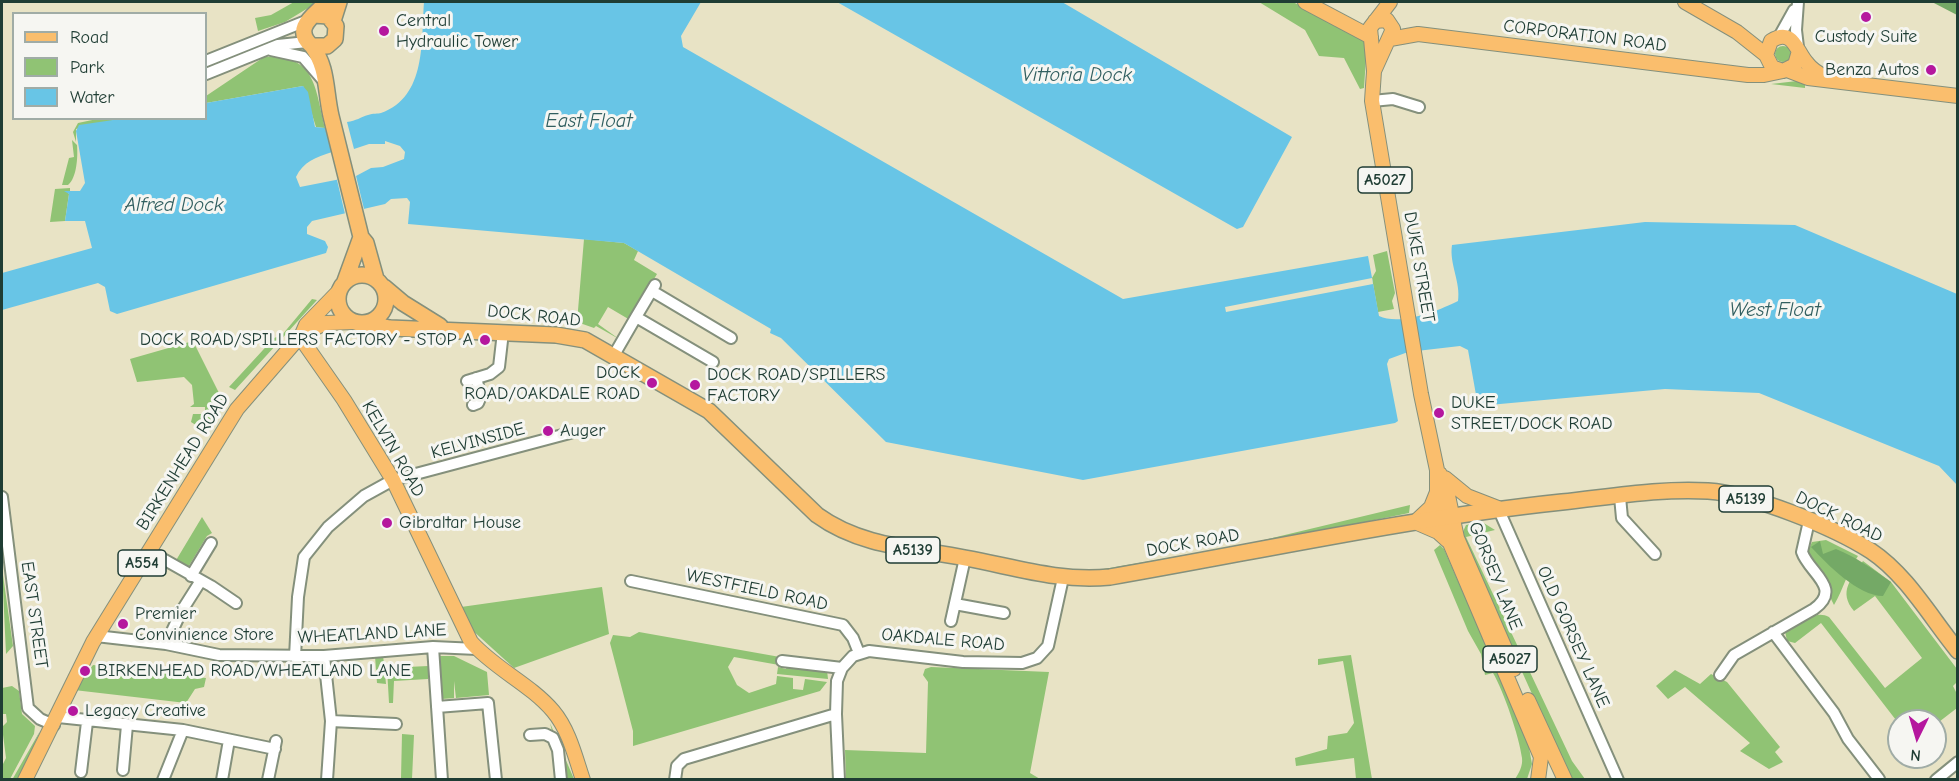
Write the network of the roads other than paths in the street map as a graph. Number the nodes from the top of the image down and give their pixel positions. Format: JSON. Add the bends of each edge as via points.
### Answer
{"nodes":[{"id":1,"x":327,"y":2,"type":"edge"},
{"id":2,"x":339,"y":2,"type":"edge"},
{"id":3,"x":1305,"y":2,"type":"edge"},
{"id":4,"x":1392,"y":2,"type":"edge"},
{"id":5,"x":1685,"y":2,"type":"edge"},
{"id":6,"x":1798,"y":2,"type":"edge"},
{"id":7,"x":310,"y":18,"type":"junction"},
{"id":8,"x":1391,"y":24,"type":"junction"},
{"id":9,"x":335,"y":27,"type":"junction"},
{"id":10,"x":1373,"y":30,"type":"junction"},
{"id":11,"x":1737,"y":32,"type":"junction"},
{"id":12,"x":1418,"y":34,"type":"junction"},
{"id":13,"x":1777,"y":38,"type":"junction"},
{"id":14,"x":1388,"y":40,"type":"junction"},
{"id":15,"x":309,"y":44,"type":"junction"},
{"id":16,"x":267,"y":49,"type":"junction"},
{"id":17,"x":1799,"y":49,"type":"junction"},
{"id":18,"x":1766,"y":58,"type":"junction"},
{"id":19,"x":207,"y":61,"type":"edge"},
{"id":20,"x":1785,"y":70,"type":"junction"},
{"id":21,"x":1374,"y":71,"type":"junction"},
{"id":22,"x":207,"y":74,"type":"edge"},
{"id":23,"x":1748,"y":75,"type":"junction"},
{"id":24,"x":1834,"y":81,"type":"junction"},
{"id":25,"x":328,"y":86,"type":"junction"},
{"id":26,"x":1958,"y":96,"type":"edge"},
{"id":27,"x":1372,"y":101,"type":"junction"},
{"id":28,"x":1419,"y":107,"type":"dead end"},
{"id":29,"x":361,"y":237,"type":"junction"},
{"id":30,"x":380,"y":283,"type":"junction"},
{"id":31,"x":342,"y":286,"type":"junction"},
{"id":32,"x":636,"y":317,"type":"junction"},
{"id":33,"x":360,"y":322,"type":"junction"},
{"id":34,"x":446,"y":328,"type":"junction"},
{"id":35,"x":503,"y":332,"type":"junction"},
{"id":36,"x":301,"y":336,"type":"junction"},
{"id":37,"x":731,"y":338,"type":"dead end"},
{"id":38,"x":614,"y":355,"type":"junction"},
{"id":39,"x":280,"y":360,"type":"junction"},
{"id":40,"x":316,"y":362,"type":"junction"},
{"id":41,"x":712,"y":362,"type":"dead end"},
{"id":42,"x":473,"y":405,"type":"dead end"},
{"id":43,"x":570,"y":433,"type":"dead end"},
{"id":44,"x":1437,"y":470,"type":"junction"},
{"id":45,"x":393,"y":480,"type":"junction"},
{"id":46,"x":1437,"y":492,"type":"junction"},
{"id":47,"x":1620,"y":496,"type":"junction"},
{"id":48,"x":2,"y":497,"type":"edge"},
{"id":49,"x":1498,"y":508,"type":"junction"},
{"id":50,"x":1480,"y":511,"type":"junction"},
{"id":51,"x":1447,"y":517,"type":"junction"},
{"id":52,"x":1809,"y":521,"type":"junction"},
{"id":53,"x":1415,"y":522,"type":"junction"},
{"id":54,"x":1452,"y":540,"type":"junction"},
{"id":55,"x":211,"y":543,"type":"dead end"},
{"id":56,"x":149,"y":551,"type":"junction"},
{"id":57,"x":1655,"y":554,"type":"dead end"},
{"id":58,"x":964,"y":558,"type":"junction"},
{"id":59,"x":1063,"y":578,"type":"junction"},
{"id":60,"x":196,"y":579,"type":"junction"},
{"id":61,"x":631,"y":581,"type":"dead end"},
{"id":62,"x":236,"y":603,"type":"dead end"},
{"id":63,"x":955,"y":604,"type":"junction"},
{"id":64,"x":1004,"y":613,"type":"dead end"},
{"id":65,"x":951,"y":621,"type":"dead end"},
{"id":66,"x":1773,"y":632,"type":"junction"},
{"id":67,"x":96,"y":636,"type":"junction"},
{"id":68,"x":166,"y":644,"type":"junction"},
{"id":69,"x":433,"y":647,"type":"junction"},
{"id":70,"x":477,"y":649,"type":"junction"},
{"id":71,"x":1958,"y":651,"type":"edge"},
{"id":72,"x":859,"y":653,"type":"junction"},
{"id":73,"x":324,"y":656,"type":"junction"},
{"id":74,"x":295,"y":657,"type":"junction"},
{"id":75,"x":782,"y":661,"type":"dead end"},
{"id":76,"x":842,"y":668,"type":"junction"},
{"id":77,"x":1720,"y":675,"type":"dead end"},
{"id":78,"x":437,"y":707,"type":"junction"},
{"id":79,"x":836,"y":714,"type":"junction"},
{"id":80,"x":56,"y":721,"type":"junction"},
{"id":81,"x":331,"y":721,"type":"junction"},
{"id":82,"x":87,"y":722,"type":"junction"},
{"id":83,"x":396,"y":723,"type":"dead end"},
{"id":84,"x":127,"y":725,"type":"junction"},
{"id":85,"x":183,"y":730,"type":"junction"},
{"id":86,"x":530,"y":735,"type":"dead end"},
{"id":87,"x":229,"y":740,"type":"junction"},
{"id":88,"x":1958,"y":762,"type":"edge"},
{"id":89,"x":123,"y":770,"type":"dead end"},
{"id":90,"x":81,"y":772,"type":"dead end"},
{"id":91,"x":1879,"y":779,"type":"edge"},
{"id":92,"x":26,"y":780,"type":"edge"},
{"id":93,"x":163,"y":780,"type":"edge"},
{"id":94,"x":222,"y":780,"type":"edge"},
{"id":95,"x":268,"y":780,"type":"edge"},
{"id":96,"x":327,"y":780,"type":"edge"},
{"id":97,"x":442,"y":780,"type":"edge"},
{"id":98,"x":496,"y":780,"type":"edge"},
{"id":99,"x":561,"y":780,"type":"edge"},
{"id":100,"x":583,"y":780,"type":"edge"},
{"id":101,"x":675,"y":780,"type":"edge"},
{"id":102,"x":839,"y":780,"type":"edge"},
{"id":103,"x":1538,"y":780,"type":"edge"},
{"id":104,"x":1565,"y":780,"type":"edge"},
{"id":105,"x":1618,"y":780,"type":"edge"},
{"id":106,"x":1936,"y":780,"type":"edge"}],
"edges":[{"from":1,"to":7,"type":"highway"},
{"from":2,"to":9,"type":"highway"},
{"from":3,"to":10,"type":"main road","via":[[1341,22]]},
{"from":4,"to":8,"type":"main road"},
{"from":4,"to":10,"type":"main road"},
{"from":5,"to":11,"type":"main road"},
{"from":6,"to":13,"type":"street"},
{"from":6,"to":17,"type":"street"},
{"from":7,"to":9,"type":"highway","via":[[324,14]]},
{"from":7,"to":15,"type":"highway","via":[[303,31]]},
{"from":7,"to":19,"type":"street"},
{"from":8,"to":10,"type":"main road","via":[[1383,19]]},
{"from":8,"to":12,"type":"main road","name":"CORPORATION ROAD"},
{"from":8,"to":14,"type":"main road","via":[[1393,33]]},
{"from":9,"to":15,"type":"highway","via":[[327,46]]},
{"from":9,"to":25,"type":"highway"},
{"from":10,"to":14,"type":"main road","via":[[1380,43]]},
{"from":10,"to":21,"type":"main road","name":"DUKE STREET","number":"A5027"},
{"from":11,"to":13,"type":"main road","via":[[1763,39]]},
{"from":11,"to":18,"type":"main road"},
{"from":12,"to":14,"type":"main road","name":"CORPORATION ROAD"},
{"from":12,"to":23,"type":"main road","name":"CORPORATION ROAD"},
{"from":13,"to":17,"type":"main road","via":[[1788,38]]},
{"from":13,"to":18,"type":"main road","via":[[1768,45]]},
{"from":14,"to":21,"type":"main road","name":"DUKE STREET","number":"A5027"},
{"from":15,"to":16,"type":"street"},
{"from":15,"to":25,"type":"highway","via":[[321,61]]},
{"from":16,"to":22,"type":"street"},
{"from":16,"to":25,"type":"street","via":[[303,57]]},
{"from":17,"to":20,"type":"main road","via":[[1796,65]]},
{"from":17,"to":24,"type":"main road","name":"CORPORATION ROAD","via":[[1812,69]]},
{"from":18,"to":20,"type":"main road","via":[[1772,67]]},
{"from":18,"to":23,"type":"main road","via":[[1760,70]]},
{"from":20,"to":23,"type":"main road","name":"CORPORATION ROAD"},
{"from":20,"to":24,"type":"main road","name":"CORPORATION ROAD"},
{"from":21,"to":27,"type":"main road","name":"DUKE STREET","number":"A5027"},
{"from":24,"to":26,"type":"main road","name":"CORPORATION ROAD"},
{"from":25,"to":29,"type":"highway","via":[[330,112]]},
{"from":27,"to":28,"type":"street","via":[[1393,99]]},
{"from":27,"to":44,"type":"main road","name":"DUKE STREET","number":"A5027"},
{"from":29,"to":30,"type":"highway"},
{"from":29,"to":31,"type":"highway","number":"A554"},
{"from":30,"to":31,"type":"highway","via":[[360,274]]},
{"from":30,"to":33,"type":"highway","via":[[387,297],[384,309],[378,317]]},
{"from":30,"to":34,"type":"highway","name":"DOCK ROAD","number":"A5139","via":[[424,317]]},
{"from":31,"to":33,"type":"highway","via":[[338,302],[341,312]]},
{"from":31,"to":36,"type":"main road","name":"BIRKENHEAD ROAD","number":"A554","via":[[306,325]]},
{"from":32,"to":37,"type":"street","via":[[654,288]]},
{"from":32,"to":38,"type":"street"},
{"from":32,"to":41,"type":"street"},
{"from":33,"to":34,"type":"highway","name":"DOCK ROAD","number":"A5139","via":[[390,328]]},
{"from":33,"to":36,"type":"main road","name":"BIRKENHEAD ROAD","number":"A554","via":[[326,323]]},
{"from":34,"to":35,"type":"highway","name":"DOCK ROAD","number":"A5139"},
{"from":35,"to":38,"type":"highway","name":"DOCK ROAD","number":"A5139","via":[[585,340]]},
{"from":35,"to":42,"type":"street","via":[[499,367],[471,380],[481,396]]},
{"from":36,"to":39,"type":"main road","name":"BIRKENHEAD ROAD","number":"A554"},
{"from":36,"to":40,"type":"main road","name":"KELVIN ROAD"},
{"from":38,"to":58,"type":"highway","name":"DOCK ROAD","number":"A5139","via":[[710,411],[833,527],[865,540]]},
{"from":39,"to":40,"type":"main road","via":[[298,357]]},
{"from":39,"to":56,"type":"main road","name":"BIRKENHEAD ROAD","number":"A554","via":[[237,409]]},
{"from":40,"to":45,"type":"main road","name":"KELVIN ROAD"},
{"from":43,"to":45,"type":"street","name":"KELVINSIDE"},
{"from":44,"to":46,"type":"main road","name":"DUKE STREET","number":"A5027"},
{"from":44,"to":49,"type":"main road","via":[[1467,496]]},
{"from":44,"to":51,"type":"main road","name":"DUKE STREET","number":"A5027","via":[[1448,491]]},
{"from":45,"to":70,"type":"main road","name":"KELVIN ROAD"},
{"from":45,"to":74,"type":"street","name":"KELVINSIDE","via":[[364,496],[328,527],[304,557]]},
{"from":46,"to":51,"type":"main road","name":"DUKE STREET","number":"A5027"},
{"from":46,"to":53,"type":"main road","via":[[1431,507]]},
{"from":47,"to":49,"type":"highway","name":"DOCK ROAD","number":"A5139"},
{"from":47,"to":52,"type":"highway","name":"DOCK ROAD","number":"A5139","via":[[1710,491],[1736,495]]},
{"from":47,"to":57,"type":"street","via":[[1622,518]]},
{"from":48,"to":80,"type":"street","name":"EAST STREET","via":[[28,708],[40,719]]},
{"from":49,"to":50,"type":"highway","name":"DOCK ROAD","number":"A5139"},
{"from":49,"to":105,"type":"street","name":"OLD GORSEY LANE"},
{"from":50,"to":51,"type":"highway","name":"DOCK ROAD","number":"A5139"},
{"from":50,"to":54,"type":"main road"},
{"from":51,"to":53,"type":"highway","name":"DOCK ROAD","number":"A5139"},
{"from":51,"to":54,"type":"main road","name":"GORSEY LANE","number":"A5027"},
{"from":52,"to":66,"type":"street","via":[[1802,552],[1821,579],[1825,599]]},
{"from":52,"to":71,"type":"highway","name":"DOCK ROAD","number":"A5139","via":[[1853,541],[1890,566]]},
{"from":53,"to":54,"type":"main road"},
{"from":53,"to":59,"type":"highway","name":"DOCK ROAD","number":"A5139","via":[[1110,577]]},
{"from":54,"to":103,"type":"main road","name":"GORSEY LANE","number":"A5027","via":[[1541,757]]},
{"from":54,"to":104,"type":"main road","name":"GORSEY LANE","number":"A5027"},
{"from":55,"to":60,"type":"street"},
{"from":56,"to":60,"type":"street"},
{"from":56,"to":67,"type":"main road","name":"BIRKENHEAD ROAD","number":"A554"},
{"from":58,"to":59,"type":"highway","name":"DOCK ROAD","number":"A5139"},
{"from":58,"to":63,"type":"street"},
{"from":59,"to":72,"type":"street","name":"OAKDALE ROAD","via":[[1048,646],[1029,662],[963,662],[882,651]]},
{"from":60,"to":62,"type":"street"},
{"from":60,"to":68,"type":"street"},
{"from":61,"to":72,"type":"street","name":"WESTFIELD ROAD","via":[[843,625]]},
{"from":63,"to":64,"type":"street"},
{"from":63,"to":65,"type":"street"},
{"from":66,"to":77,"type":"street","via":[[1734,655]]},
{"from":66,"to":91,"type":"street"},
{"from":67,"to":68,"type":"street","name":"WHEATLAND LANE"},
{"from":67,"to":80,"type":"main road","name":"BIRKENHEAD ROAD","number":"A554"},
{"from":68,"to":74,"type":"street","name":"WHEATLAND LANE","via":[[219,655]]},
{"from":69,"to":70,"type":"street","name":"WHEATLAND LANE"},
{"from":69,"to":73,"type":"street","name":"WHEATLAND LANE"},
{"from":69,"to":78,"type":"street"},
{"from":70,"to":100,"type":"main road","via":[[554,713],[566,733]]},
{"from":72,"to":76,"type":"street","name":"OAKDALE ROAD"},
{"from":73,"to":74,"type":"street","name":"WHEATLAND LANE"},
{"from":73,"to":81,"type":"street"},
{"from":75,"to":76,"type":"street"},
{"from":76,"to":79,"type":"street","via":[[837,681]]},
{"from":78,"to":97,"type":"street"},
{"from":78,"to":98,"type":"street","via":[[488,703]]},
{"from":79,"to":101,"type":"street","via":[[684,759],[677,766]]},
{"from":79,"to":102,"type":"street"},
{"from":80,"to":82,"type":"street"},
{"from":80,"to":92,"type":"main road","name":"BIRKENHEAD ROAD","number":"A554"},
{"from":81,"to":83,"type":"street"},
{"from":81,"to":96,"type":"street"},
{"from":82,"to":84,"type":"street"},
{"from":82,"to":90,"type":"street"},
{"from":84,"to":85,"type":"street"},
{"from":84,"to":89,"type":"street"},
{"from":85,"to":87,"type":"street"},
{"from":85,"to":93,"type":"street"},
{"from":86,"to":99,"type":"street","via":[[553,738]]},
{"from":87,"to":94,"type":"street"},
{"from":87,"to":95,"type":"street","via":[[275,745]]},
{"from":88,"to":106,"type":"street"}]}
